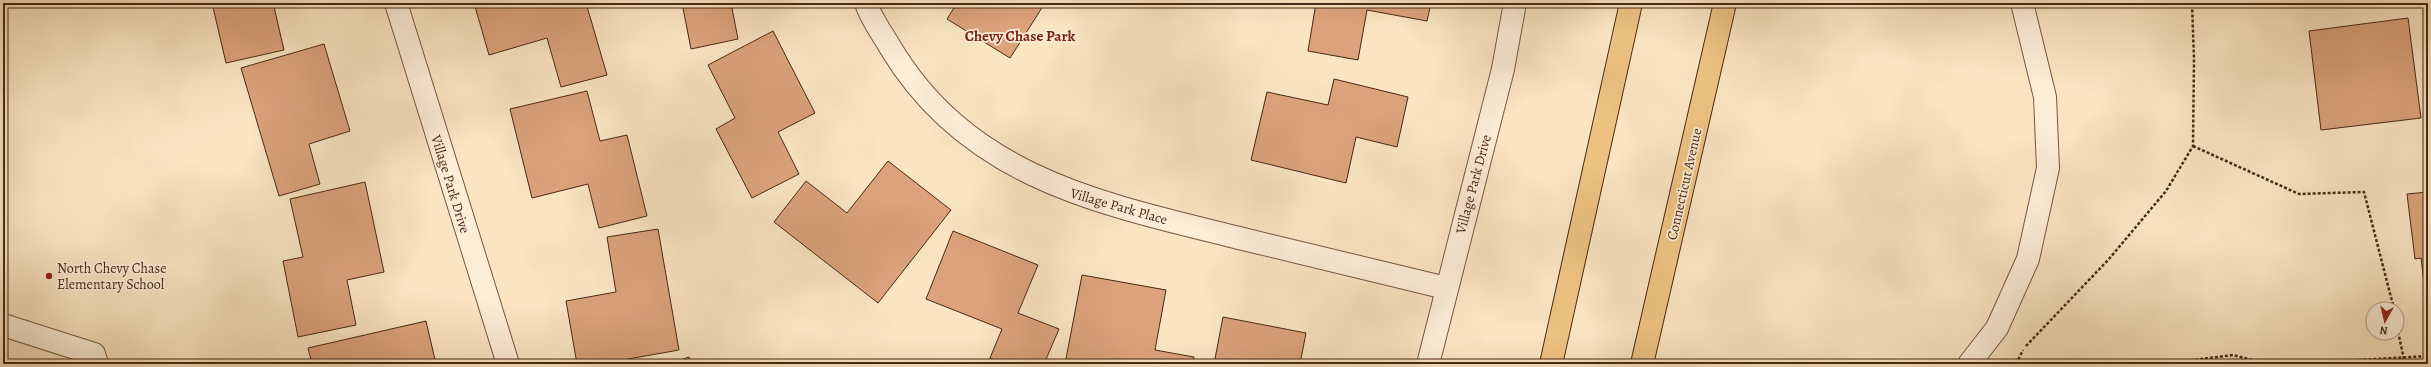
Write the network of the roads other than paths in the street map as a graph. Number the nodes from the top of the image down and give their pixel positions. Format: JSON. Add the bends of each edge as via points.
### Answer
{"nodes":[{"id":1,"x":396,"y":3,"type":"edge"},
{"id":2,"x":866,"y":3,"type":"edge"},
{"id":3,"x":1515,"y":3,"type":"edge"},
{"id":4,"x":1631,"y":3,"type":"edge"},
{"id":5,"x":1725,"y":3,"type":"edge"},
{"id":6,"x":2022,"y":3,"type":"edge"},
{"id":7,"x":1446,"y":288,"type":"junction"},
{"id":8,"x":3,"y":325,"type":"edge"},
{"id":9,"x":97,"y":364,"type":"edge"},
{"id":10,"x":508,"y":364,"type":"edge"},
{"id":11,"x":1428,"y":364,"type":"edge"},
{"id":12,"x":1551,"y":364,"type":"edge"},
{"id":13,"x":1642,"y":364,"type":"edge"},
{"id":14,"x":1969,"y":364,"type":"edge"}],
"edges":[{"from":1,"to":10,"type":"street","name":"Village Park Drive"},
{"from":2,"to":7,"type":"street","name":"Village Park Place","via":[[902,67],[932,104],[977,142],[1022,171],[1063,189],[1143,214]]},
{"from":3,"to":7,"type":"street","name":"Village Park Drive","via":[[1503,69]]},
{"from":4,"to":12,"type":"main road"},
{"from":5,"to":13,"type":"main road","name":"Connecticut Avenue"},
{"from":6,"to":14,"type":"street","via":[[2045,97],[2048,168],[2028,259],[1997,328]]},
{"from":7,"to":11,"type":"street","name":"Village Park Drive"},
{"from":8,"to":9,"type":"street","via":[[94,354]]}]}
